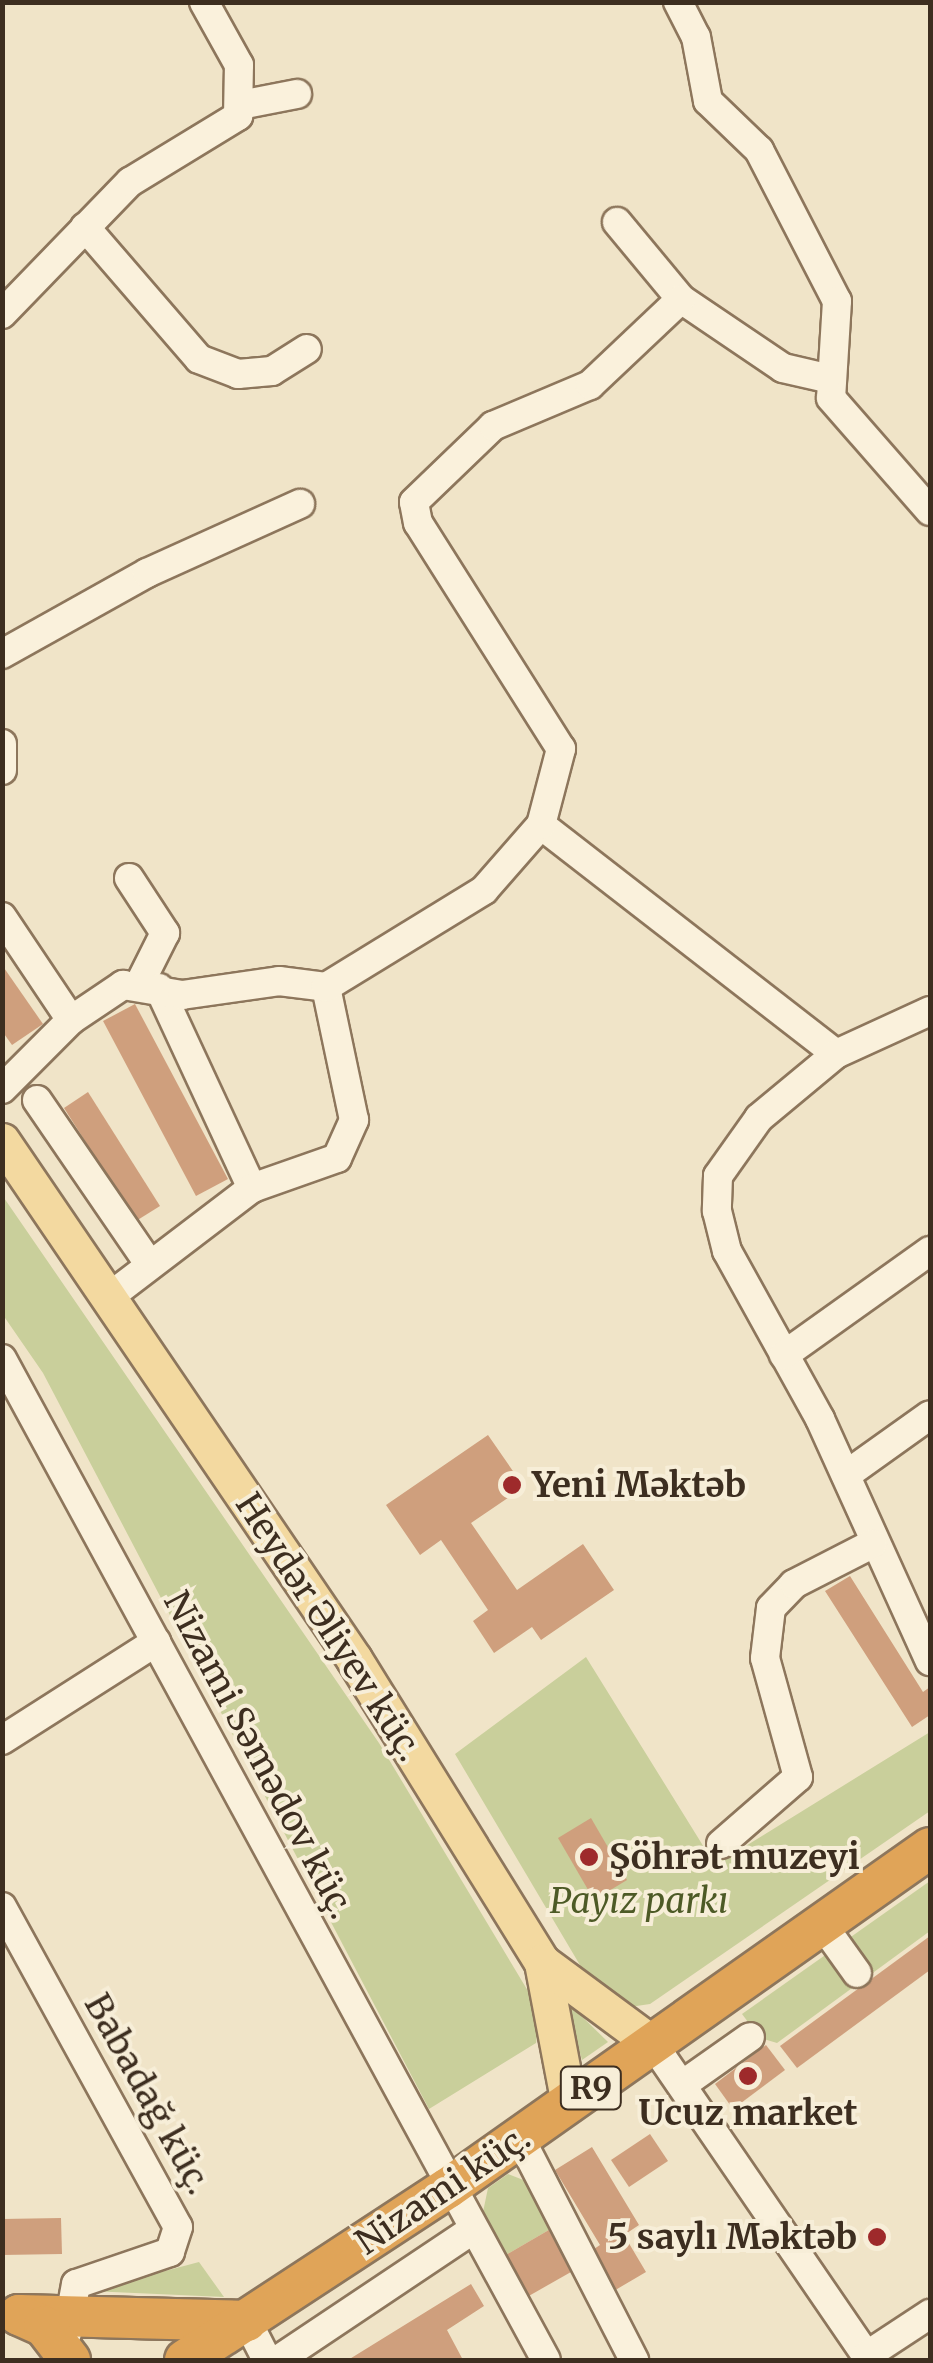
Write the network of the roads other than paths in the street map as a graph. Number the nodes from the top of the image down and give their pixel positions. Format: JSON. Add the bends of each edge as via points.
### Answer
{"nodes":[{"id":1,"x":204,"y":2,"type":"edge"},
{"id":2,"x":678,"y":2,"type":"edge"},
{"id":3,"x":297,"y":94,"type":"dead end"},
{"id":4,"x":245,"y":104,"type":"junction"},
{"id":5,"x":616,"y":222,"type":"dead end"},
{"id":6,"x":85,"y":227,"type":"junction"},
{"id":7,"x":681,"y":299,"type":"junction"},
{"id":8,"x":2,"y":314,"type":"edge"},
{"id":9,"x":307,"y":349,"type":"dead end"},
{"id":10,"x":826,"y":378,"type":"junction"},
{"id":11,"x":300,"y":504,"type":"dead end"},
{"id":12,"x":930,"y":510,"type":"edge"},
{"id":13,"x":2,"y":654,"type":"edge"},
{"id":14,"x":2,"y":744,"type":"edge"},
{"id":15,"x":2,"y":770,"type":"edge"},
{"id":16,"x":542,"y":825,"type":"junction"},
{"id":17,"x":129,"y":878,"type":"dead end"},
{"id":18,"x":2,"y":917,"type":"edge"},
{"id":19,"x":150,"y":985,"type":"junction"},
{"id":20,"x":326,"y":987,"type":"junction"},
{"id":21,"x":930,"y":1012,"type":"edge"},
{"id":22,"x":71,"y":1020,"type":"junction"},
{"id":23,"x":836,"y":1054,"type":"junction"},
{"id":24,"x":2,"y":1089,"type":"edge"},
{"id":25,"x":37,"y":1100,"type":"dead end"},
{"id":26,"x":2,"y":1141,"type":"edge"},
{"id":27,"x":252,"y":1188,"type":"junction"},
{"id":28,"x":930,"y":1251,"type":"edge"},
{"id":29,"x":148,"y":1262,"type":"junction"},
{"id":30,"x":109,"y":1296,"type":"junction"},
{"id":31,"x":784,"y":1355,"type":"junction"},
{"id":32,"x":2,"y":1359,"type":"edge"},
{"id":33,"x":930,"y":1416,"type":"edge"},
{"id":34,"x":846,"y":1475,"type":"junction"},
{"id":35,"x":872,"y":1544,"type":"junction"},
{"id":36,"x":156,"y":1642,"type":"junction"},
{"id":37,"x":930,"y":1661,"type":"edge"},
{"id":38,"x":2,"y":1740,"type":"edge"},
{"id":39,"x":720,"y":1844,"type":"dead end"},
{"id":40,"x":930,"y":1848,"type":"edge"},
{"id":41,"x":2,"y":1907,"type":"edge"},
{"id":42,"x":822,"y":1924,"type":"junction"},
{"id":43,"x":542,"y":1962,"type":"junction"},
{"id":44,"x":857,"y":1972,"type":"dead end"},
{"id":45,"x":750,"y":2036,"type":"dead end"},
{"id":46,"x":653,"y":2044,"type":"junction"},
{"id":47,"x":682,"y":2086,"type":"junction"},
{"id":48,"x":569,"y":2104,"type":"junction"},
{"id":49,"x":520,"y":2138,"type":"junction"},
{"id":50,"x":448,"y":2188,"type":"junction"},
{"id":51,"x":472,"y":2230,"type":"junction"},
{"id":52,"x":11,"y":2314,"type":"edge"},
{"id":53,"x":930,"y":2314,"type":"edge"},
{"id":54,"x":65,"y":2318,"type":"junction"},
{"id":55,"x":247,"y":2322,"type":"junction"},
{"id":56,"x":867,"y":2358,"type":"edge"},
{"id":57,"x":72,"y":2360,"type":"edge"},
{"id":58,"x":185,"y":2360,"type":"edge"},
{"id":59,"x":267,"y":2360,"type":"edge"},
{"id":60,"x":278,"y":2360,"type":"edge"},
{"id":61,"x":546,"y":2360,"type":"edge"},
{"id":62,"x":634,"y":2360,"type":"edge"}],
"edges":[{"from":1,"to":4,"type":"street","via":[[239,65]]},
{"from":2,"to":10,"type":"street","via":[[696,37],[708,101],[759,150],[837,301],[840,332]]},
{"from":3,"to":4,"type":"street"},
{"from":4,"to":6,"type":"street","via":[[229,126],[130,182]]},
{"from":5,"to":7,"type":"street"},
{"from":6,"to":8,"type":"street"},
{"from":6,"to":9,"type":"street","via":[[199,359],[238,374],[272,371]]},
{"from":7,"to":10,"type":"street","via":[[782,368]]},
{"from":7,"to":16,"type":"street","via":[[590,385],[493,426],[414,502],[436,554],[562,749]]},
{"from":10,"to":12,"type":"street","via":[[849,427]]},
{"from":11,"to":13,"type":"street","via":[[147,573]]},
{"from":14,"to":15,"type":"street"},
{"from":16,"to":20,"type":"street","via":[[484,890]]},
{"from":16,"to":23,"type":"street"},
{"from":17,"to":19,"type":"street","via":[[165,933]]},
{"from":18,"to":22,"type":"street"},
{"from":19,"to":20,"type":"street"},
{"from":19,"to":22,"type":"street"},
{"from":19,"to":27,"type":"street"},
{"from":20,"to":27,"type":"street","via":[[351,1141],[337,1158]]},
{"from":21,"to":23,"type":"street"},
{"from":22,"to":24,"type":"street"},
{"from":23,"to":31,"type":"street","via":[[759,1118],[718,1176],[727,1251]]},
{"from":25,"to":29,"type":"street"},
{"from":26,"to":30,"type":"main road","name":"Heydər Əliyev küç."},
{"from":27,"to":29,"type":"street"},
{"from":28,"to":31,"type":"street"},
{"from":29,"to":30,"type":"street"},
{"from":30,"to":43,"type":"main road","name":"Heydər Əliyev küç.","via":[[354,1659]]},
{"from":31,"to":34,"type":"street"},
{"from":32,"to":36,"type":"street","name":"Nizami Səmədov küç."},
{"from":33,"to":34,"type":"street"},
{"from":34,"to":35,"type":"street"},
{"from":35,"to":37,"type":"street"},
{"from":35,"to":39,"type":"street","via":[[794,1584],[770,1608],[765,1658],[798,1777]]},
{"from":36,"to":38,"type":"street"},
{"from":36,"to":50,"type":"street","name":"Nizami Səmədov küç."},
{"from":40,"to":42,"type":"highway","name":"Nizami küç.","number":"R9"},
{"from":41,"to":54,"type":"street","name":"Babadağ küç.","via":[[178,2227],[170,2252],[86,2275]]},
{"from":42,"to":44,"type":"street"},
{"from":42,"to":46,"type":"highway","name":"Nizami küç.","number":"R9"},
{"from":43,"to":46,"type":"main road"},
{"from":43,"to":48,"type":"main road"},
{"from":45,"to":47,"type":"street"},
{"from":46,"to":47,"type":"street"},
{"from":46,"to":48,"type":"highway","name":"Nizami küç.","number":"R9"},
{"from":47,"to":56,"type":"street"},
{"from":48,"to":49,"type":"highway","name":"Nizami küç.","number":"R9"},
{"from":49,"to":50,"type":"highway","name":"Nizami küç.","number":"R9"},
{"from":49,"to":62,"type":"street"},
{"from":50,"to":51,"type":"street","name":"Nizami Səmədov küç."},
{"from":50,"to":55,"type":"highway","name":"Nizami küç.","number":"R9"},
{"from":51,"to":60,"type":"street"},
{"from":51,"to":61,"type":"street","name":"Nizami Səmədov küç."},
{"from":52,"to":54,"type":"highway"},
{"from":52,"to":57,"type":"highway","via":[[44,2326]]},
{"from":53,"to":56,"type":"street"},
{"from":54,"to":55,"type":"highway"},
{"from":54,"to":57,"type":"street"},
{"from":55,"to":58,"type":"highway","number":"R9"},
{"from":55,"to":59,"type":"street"}]}
